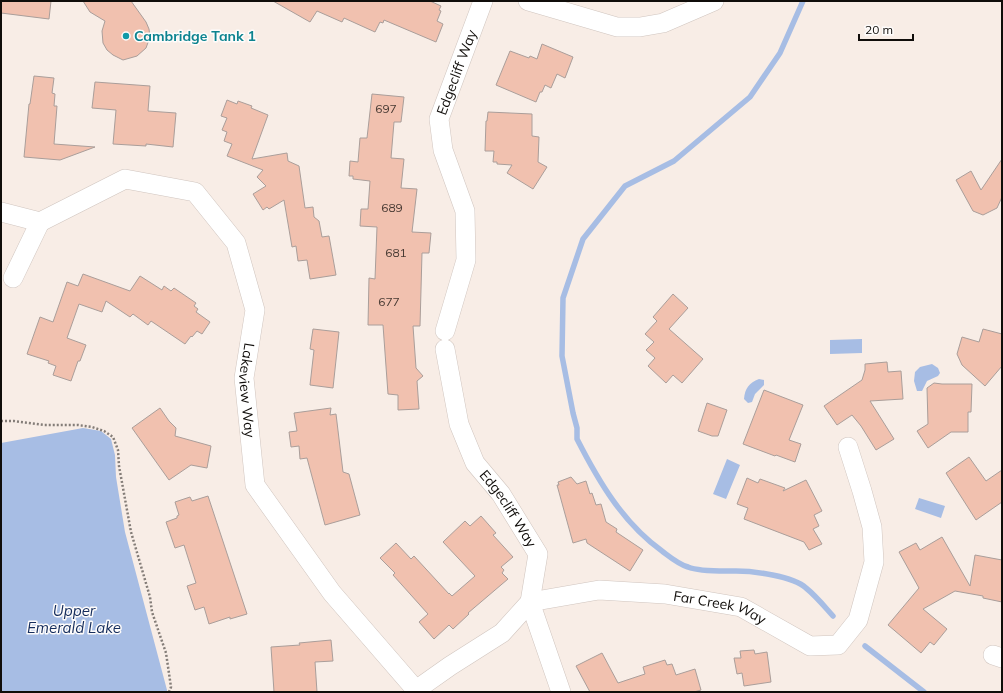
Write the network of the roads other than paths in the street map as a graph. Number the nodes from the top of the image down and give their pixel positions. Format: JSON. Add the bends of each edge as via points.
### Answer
{"nodes":[{"id":1,"x":483,"y":1,"type":"edge"},
{"id":2,"x":528,"y":1,"type":"edge"},
{"id":3,"x":714,"y":1,"type":"edge"},
{"id":4,"x":1,"y":212,"type":"edge"},
{"id":5,"x":40,"y":222,"type":"junction"},
{"id":6,"x":13,"y":278,"type":"dead end"},
{"id":7,"x":848,"y":447,"type":"dead end"},
{"id":8,"x":530,"y":602,"type":"junction"},
{"id":9,"x":415,"y":691,"type":"edge"},
{"id":10,"x":561,"y":692,"type":"edge"}],
"edges":[{"from":1,"to":8,"type":"street","name":"Edgecliff Way","via":[[439,119],[443,150],[465,211],[466,260],[445,340],[459,424],[475,463],[501,494],[538,554]]},
{"from":2,"to":3,"type":"street","via":[[617,27],[663,23]]},
{"from":4,"to":5,"type":"street"},
{"from":5,"to":6,"type":"street"},
{"from":5,"to":9,"type":"street","name":"Lakeview Way","via":[[124,179],[195,192],[236,243],[254,310],[244,378],[255,485],[332,593]]},
{"from":7,"to":8,"type":"street","name":"Far Creek Way","via":[[872,527],[874,562],[858,620],[838,645],[810,646],[741,607],[665,594],[599,590]]},
{"from":8,"to":9,"type":"street","via":[[502,633]]},
{"from":8,"to":10,"type":"street","name":"Edgecliff Way"}]}
